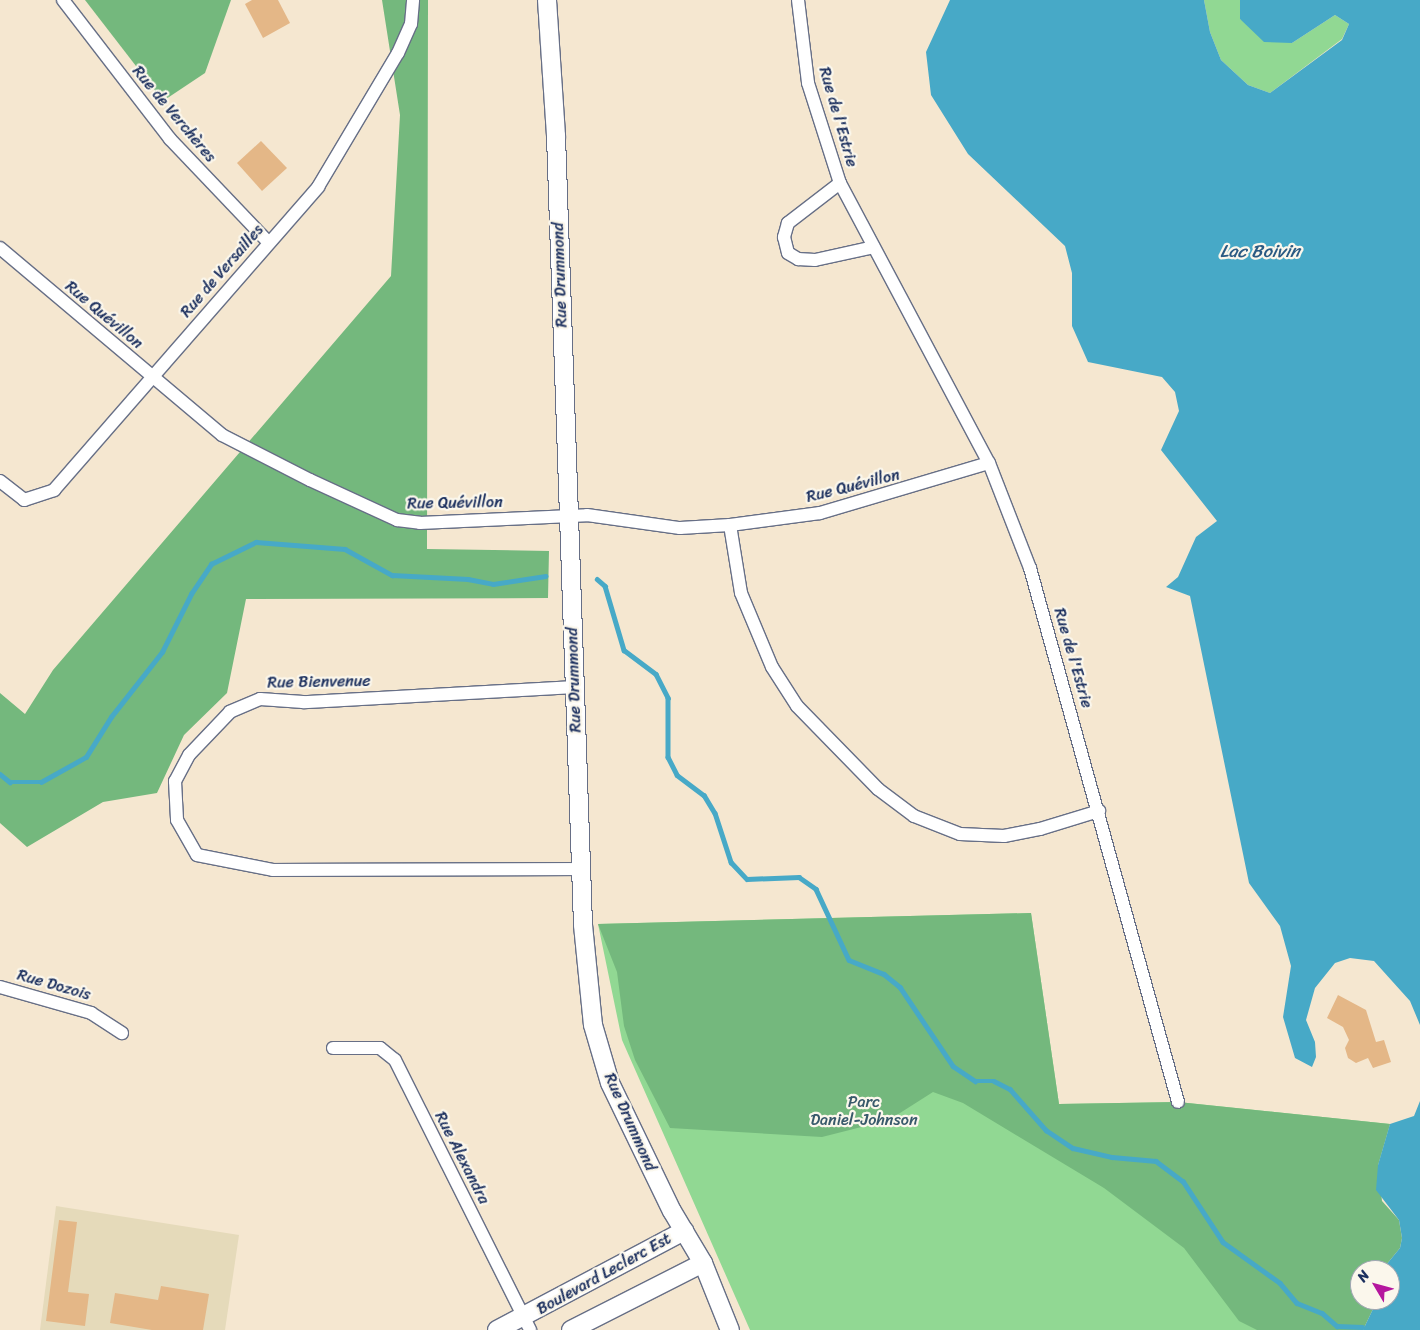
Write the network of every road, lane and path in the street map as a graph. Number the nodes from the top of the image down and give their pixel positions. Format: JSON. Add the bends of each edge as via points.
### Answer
{"nodes":[{"id":1,"x":63,"y":0,"type":"edge"},
{"id":2,"x":413,"y":0,"type":"edge"},
{"id":3,"x":547,"y":0,"type":"edge"},
{"id":4,"x":798,"y":0,"type":"edge"},
{"id":5,"x":840,"y":183,"type":"junction"},
{"id":6,"x":268,"y":242,"type":"junction"},
{"id":7,"x":874,"y":247,"type":"junction"},
{"id":8,"x":0,"y":248,"type":"edge"},
{"id":9,"x":153,"y":376,"type":"junction"},
{"id":10,"x":989,"y":463,"type":"junction"},
{"id":11,"x":0,"y":480,"type":"edge"},
{"id":12,"x":568,"y":516,"type":"junction"},
{"id":13,"x":730,"y":525,"type":"junction"},
{"id":14,"x":574,"y":687,"type":"junction"},
{"id":15,"x":1099,"y":811,"type":"junction"},
{"id":16,"x":582,"y":868,"type":"junction"},
{"id":17,"x":0,"y":987,"type":"edge"},
{"id":18,"x":122,"y":1034,"type":"dead end"},
{"id":19,"x":333,"y":1048,"type":"dead end"},
{"id":20,"x":1178,"y":1102,"type":"dead end"},
{"id":21,"x":684,"y":1230,"type":"junction"},
{"id":22,"x":703,"y":1263,"type":"junction"},
{"id":23,"x":527,"y":1324,"type":"edge"},
{"id":24,"x":497,"y":1330,"type":"edge"},
{"id":25,"x":570,"y":1330,"type":"edge"},
{"id":26,"x":730,"y":1330,"type":"edge"}],
"edges":[{"from":1,"to":6,"type":"street","name":"Rue de Verchères","via":[[170,139]]},
{"from":2,"to":6,"type":"street","name":"Rue de Versailles","via":[[411,24],[346,145],[318,188]]},
{"from":3,"to":12,"type":"street","name":"Rue Drummond","via":[[556,136]]},
{"from":4,"to":5,"type":"street","name":"Rue de l'Estrie","via":[[808,82]]},
{"from":5,"to":7,"type":"street","name":"Rue de l'Estrie"},
{"from":5,"to":7,"type":"street","name":"Rue de l'Estrie","via":[[788,223],[784,237],[788,253],[798,259],[815,260]]},
{"from":6,"to":9,"type":"street","name":"Rue de Versailles"},
{"from":7,"to":10,"type":"street","name":"Rue de l'Estrie"},
{"from":8,"to":9,"type":"street","name":"Rue Quévillon"},
{"from":9,"to":11,"type":"street","name":"Rue de Versailles","via":[[54,490],[24,500]]},
{"from":9,"to":12,"type":"street","name":"Rue Quévillon","via":[[222,435],[396,520],[420,524]]},
{"from":10,"to":13,"type":"street","name":"Rue Quévillon","via":[[820,513]]},
{"from":10,"to":15,"type":"street","name":"Rue de l'Estrie","via":[[1030,568]]},
{"from":12,"to":13,"type":"street","name":"Rue Quévillon","via":[[587,515],[680,528]]},
{"from":12,"to":14,"type":"street","name":"Rue Drummond"},
{"from":13,"to":15,"type":"street","via":[[741,593],[772,668],[797,706],[878,789],[914,816],[960,834],[1004,836]]},
{"from":14,"to":16,"type":"street","name":"Rue Drummond"},
{"from":14,"to":16,"type":"street","name":"Rue Bienvenue","via":[[303,702],[260,699],[230,712],[189,755],[175,781],[177,820],[197,855],[273,870]]},
{"from":15,"to":20,"type":"street","name":"Rue de l'Estrie"},
{"from":16,"to":21,"type":"street","name":"Rue Drummond","via":[[586,965],[593,1025],[614,1092]]},
{"from":17,"to":18,"type":"street","name":"Rue Dozois","via":[[91,1012]]},
{"from":19,"to":23,"type":"street","name":"Rue Alexandra","via":[[380,1048],[395,1060]]},
{"from":21,"to":22,"type":"street","name":"Rue Drummond"},
{"from":21,"to":23,"type":"street","name":"Boulevard Leclerc Est"},
{"from":22,"to":25,"type":"street","name":"Boulevard Leclerc Est"},
{"from":22,"to":26,"type":"street","name":"Rue Drummond"},
{"from":23,"to":24,"type":"street","name":"Boulevard Leclerc Est"}]}
